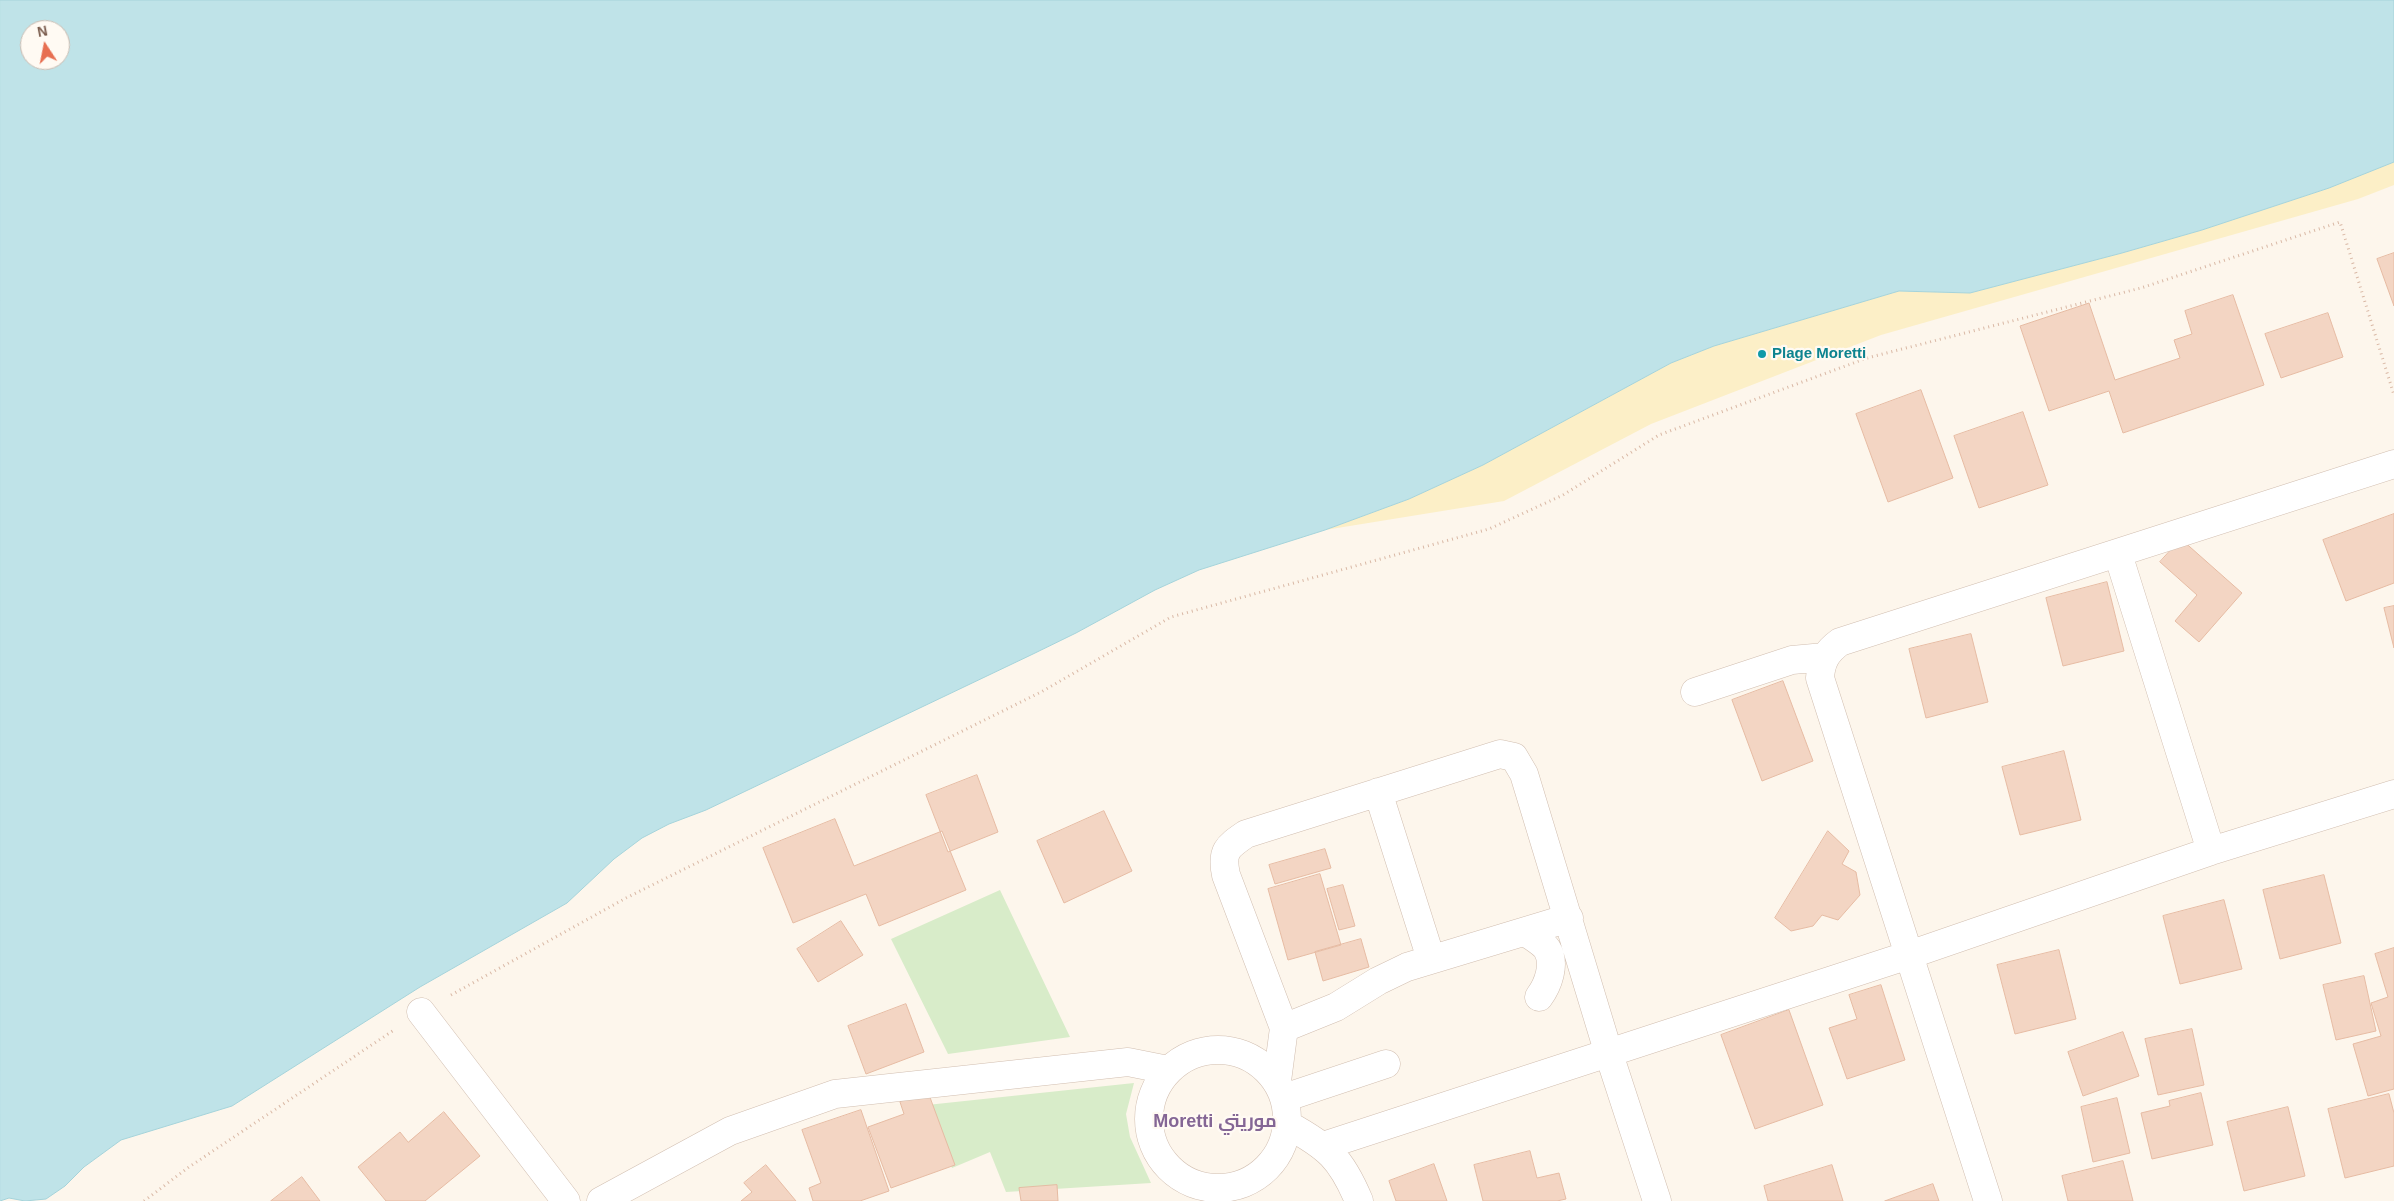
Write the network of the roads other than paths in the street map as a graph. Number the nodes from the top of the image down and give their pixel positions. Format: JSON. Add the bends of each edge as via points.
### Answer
{"nodes":[{"id":1,"x":2394,"y":464,"type":"edge"},
{"id":2,"x":2118,"y":554,"type":"junction"},
{"id":3,"x":1825,"y":657,"type":"junction"},
{"id":4,"x":1695,"y":692,"type":"dead end"},
{"id":5,"x":1378,"y":792,"type":"junction"},
{"id":6,"x":2394,"y":794,"type":"edge"},
{"id":7,"x":2211,"y":851,"type":"junction"},
{"id":8,"x":1569,"y":918,"type":"junction"},
{"id":9,"x":1526,"y":932,"type":"junction"},
{"id":10,"x":1909,"y":955,"type":"junction"},
{"id":11,"x":1431,"y":958,"type":"junction"},
{"id":12,"x":1539,"y":998,"type":"dead end"},
{"id":13,"x":421,"y":1012,"type":"road end"},
{"id":14,"x":1284,"y":1028,"type":"junction"},
{"id":15,"x":1608,"y":1051,"type":"junction"},
{"id":16,"x":1386,"y":1064,"type":"dead end"},
{"id":17,"x":1168,"y":1070,"type":"junction"},
{"id":18,"x":1280,"y":1090,"type":"junction"},
{"id":19,"x":1288,"y":1125,"type":"junction"},
{"id":20,"x":1324,"y":1146,"type":"junction"},
{"id":21,"x":1227,"y":1194,"type":"edge"},
{"id":22,"x":566,"y":1201,"type":"edge"},
{"id":23,"x":601,"y":1201,"type":"edge"},
{"id":24,"x":1359,"y":1201,"type":"edge"},
{"id":25,"x":1657,"y":1201,"type":"edge"},
{"id":26,"x":1988,"y":1201,"type":"edge"}],
"edges":[{"from":1,"to":2,"type":"street"},
{"from":2,"to":3,"type":"street","via":[[1840,642]]},
{"from":2,"to":7,"type":"street"},
{"from":3,"to":4,"type":"street","via":[[1792,660]]},
{"from":3,"to":10,"type":"street","via":[[1820,678]]},
{"from":5,"to":8,"type":"street","via":[[1500,754],[1514,757],[1524,774]]},
{"from":5,"to":11,"type":"street"},
{"from":5,"to":14,"type":"street","via":[[1246,834],[1228,846],[1223,861],[1226,875]]},
{"from":6,"to":7,"type":"street"},
{"from":7,"to":10,"type":"street"},
{"from":8,"to":9,"type":"street"},
{"from":8,"to":15,"type":"street"},
{"from":9,"to":11,"type":"street"},
{"from":9,"to":12,"type":"street","via":[[1547,949],[1551,967],[1546,988]]},
{"from":10,"to":15,"type":"street"},
{"from":10,"to":26,"type":"street"},
{"from":11,"to":14,"type":"street","via":[[1378,981],[1336,1007]]},
{"from":13,"to":22,"type":"street"},
{"from":14,"to":18,"type":"street"},
{"from":15,"to":20,"type":"street"},
{"from":15,"to":25,"type":"street"},
{"from":16,"to":18,"type":"street"},
{"from":17,"to":18,"type":"street","via":[[1184,1058],[1204,1051],[1225,1050],[1245,1055],[1263,1066]]},
{"from":17,"to":21,"type":"street","via":[[1155,1088],[1148,1110],[1149,1133],[1156,1154],[1171,1172],[1190,1184]]},
{"from":17,"to":23,"type":"street","via":[[1128,1062],[835,1094],[730,1131]]},
{"from":18,"to":19,"type":"street"},
{"from":19,"to":20,"type":"street"},
{"from":19,"to":21,"type":"street","via":[[1283,1146],[1271,1164],[1255,1179]]},
{"from":20,"to":24,"type":"street","via":[[1349,1176]]}]}
